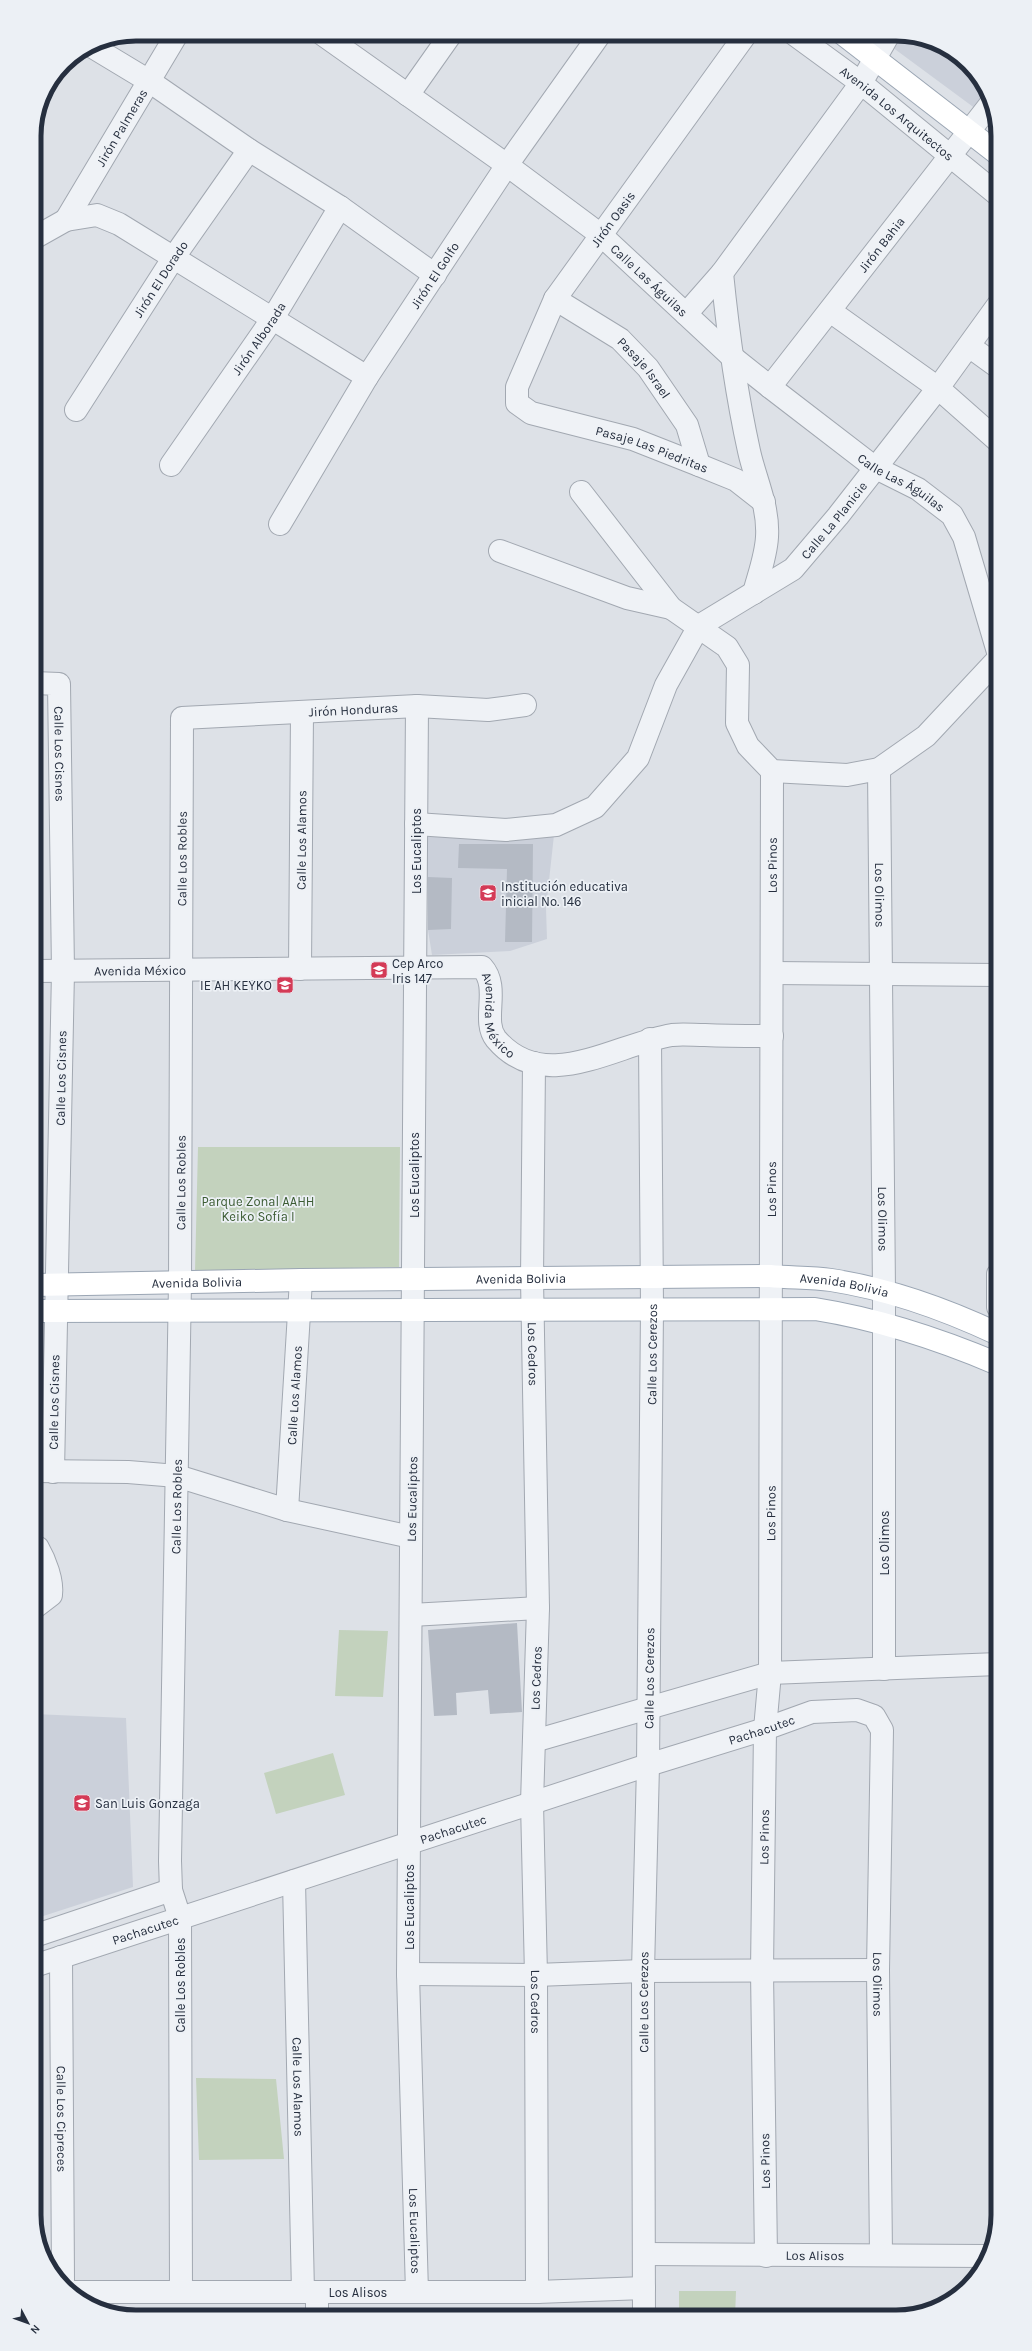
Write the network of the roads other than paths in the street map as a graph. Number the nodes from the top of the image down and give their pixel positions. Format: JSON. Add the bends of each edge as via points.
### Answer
{"nodes":[{"id":1,"x":173,"y":41,"type":"edge"},
{"id":2,"x":332,"y":41,"type":"edge"},
{"id":3,"x":446,"y":41,"type":"edge"},
{"id":4,"x":595,"y":41,"type":"edge"},
{"id":5,"x":741,"y":41,"type":"edge"},
{"id":6,"x":804,"y":41,"type":"edge"},
{"id":7,"x":852,"y":41,"type":"edge"},
{"id":8,"x":885,"y":41,"type":"edge"},
{"id":9,"x":97,"y":50,"type":"edge"},
{"id":10,"x":874,"y":59,"type":"junction"},
{"id":11,"x":149,"y":81,"type":"junction"},
{"id":12,"x":861,"y":83,"type":"junction"},
{"id":13,"x":408,"y":95,"type":"junction"},
{"id":14,"x":987,"y":109,"type":"edge"},
{"id":15,"x":970,"y":131,"type":"junction"},
{"id":16,"x":991,"y":148,"type":"edge"},
{"id":17,"x":249,"y":150,"type":"junction"},
{"id":18,"x":950,"y":156,"type":"junction"},
{"id":19,"x":507,"y":165,"type":"junction"},
{"id":20,"x":991,"y":188,"type":"edge"},
{"id":21,"x":340,"y":207,"type":"junction"},
{"id":22,"x":66,"y":220,"type":"junction"},
{"id":23,"x":41,"y":232,"type":"edge"},
{"id":24,"x":601,"y":235,"type":"junction"},
{"id":25,"x":174,"y":257,"type":"junction"},
{"id":26,"x":722,"y":273,"type":"junction"},
{"id":27,"x":435,"y":274,"type":"junction"},
{"id":28,"x":555,"y":299,"type":"junction"},
{"id":29,"x":830,"y":311,"type":"junction"},
{"id":30,"x":686,"y":314,"type":"junction"},
{"id":31,"x":991,"y":315,"type":"edge"},
{"id":32,"x":273,"y":318,"type":"junction"},
{"id":33,"x":969,"y":346,"type":"junction"},
{"id":34,"x":731,"y":356,"type":"junction"},
{"id":35,"x":991,"y":362,"type":"edge"},
{"id":36,"x":367,"y":378,"type":"junction"},
{"id":37,"x":770,"y":387,"type":"junction"},
{"id":38,"x":938,"y":388,"type":"junction"},
{"id":39,"x":76,"y":410,"type":"dead end"},
{"id":40,"x":531,"y":413,"type":"joint"},
{"id":41,"x":991,"y":435,"type":"edge"},
{"id":42,"x":171,"y":465,"type":"dead end"},
{"id":43,"x":699,"y":465,"type":"junction"},
{"id":44,"x":874,"y":467,"type":"junction"},
{"id":45,"x":581,"y":492,"type":"dead end"},
{"id":46,"x":764,"y":502,"type":"junction"},
{"id":47,"x":280,"y":524,"type":"dead end"},
{"id":48,"x":500,"y":551,"type":"dead end"},
{"id":49,"x":754,"y":593,"type":"junction"},
{"id":50,"x":671,"y":608,"type":"junction"},
{"id":51,"x":699,"y":626,"type":"junction"},
{"id":52,"x":991,"y":628,"type":"edge"},
{"id":53,"x":991,"y":667,"type":"edge"},
{"id":54,"x":41,"y":683,"type":"edge"},
{"id":55,"x":524,"y":704,"type":"dead end"},
{"id":56,"x":417,"y":706,"type":"junction"},
{"id":57,"x":302,"y":712,"type":"junction"},
{"id":58,"x":182,"y":718,"type":"joint"},
{"id":59,"x":879,"y":769,"type":"junction"},
{"id":60,"x":772,"y":771,"type":"junction"},
{"id":61,"x":416,"y":824,"type":"junction"},
{"id":62,"x":415,"y":967,"type":"junction"},
{"id":63,"x":300,"y":969,"type":"junction"},
{"id":64,"x":181,"y":970,"type":"junction"},
{"id":65,"x":41,"y":971,"type":"edge"},
{"id":66,"x":63,"y":971,"type":"junction"},
{"id":67,"x":772,"y":973,"type":"junction"},
{"id":68,"x":880,"y":974,"type":"junction"},
{"id":69,"x":991,"y":975,"type":"edge"},
{"id":70,"x":772,"y":1036,"type":"junction"},
{"id":71,"x":650,"y":1039,"type":"junction"},
{"id":72,"x":534,"y":1063,"type":"junction"},
{"id":73,"x":770,"y":1276,"type":"junction"},
{"id":74,"x":652,"y":1278,"type":"junction"},
{"id":75,"x":532,"y":1279,"type":"junction"},
{"id":76,"x":301,"y":1280,"type":"junction"},
{"id":77,"x":414,"y":1280,"type":"junction"},
{"id":78,"x":180,"y":1283,"type":"junction"},
{"id":79,"x":41,"y":1285,"type":"edge"},
{"id":80,"x":56,"y":1285,"type":"junction"},
{"id":81,"x":884,"y":1291,"type":"junction"},
{"id":82,"x":770,"y":1307,"type":"junction"},
{"id":83,"x":652,"y":1308,"type":"junction"},
{"id":84,"x":299,"y":1309,"type":"junction"},
{"id":85,"x":532,"y":1309,"type":"junction"},
{"id":86,"x":414,"y":1310,"type":"junction"},
{"id":87,"x":41,"y":1311,"type":"edge"},
{"id":88,"x":180,"y":1311,"type":"junction"},
{"id":89,"x":56,"y":1312,"type":"junction"},
{"id":90,"x":884,"y":1323,"type":"junction"},
{"id":91,"x":991,"y":1331,"type":"edge"},
{"id":92,"x":991,"y":1361,"type":"edge"},
{"id":93,"x":43,"y":1471,"type":"edge"},
{"id":94,"x":177,"y":1476,"type":"junction"},
{"id":95,"x":287,"y":1510,"type":"junction"},
{"id":96,"x":411,"y":1536,"type":"junction"},
{"id":97,"x":41,"y":1553,"type":"edge"},
{"id":98,"x":41,"y":1603,"type":"edge"},
{"id":99,"x":538,"y":1608,"type":"junction"},
{"id":100,"x":411,"y":1616,"type":"junction"},
{"id":101,"x":991,"y":1664,"type":"edge"},
{"id":102,"x":884,"y":1668,"type":"junction"},
{"id":103,"x":770,"y":1673,"type":"junction"},
{"id":104,"x":648,"y":1708,"type":"junction"},
{"id":105,"x":874,"y":1716,"type":"joint"},
{"id":106,"x":765,"y":1729,"type":"junction"},
{"id":107,"x":534,"y":1741,"type":"junction"},
{"id":108,"x":648,"y":1765,"type":"junction"},
{"id":109,"x":532,"y":1803,"type":"junction"},
{"id":110,"x":409,"y":1843,"type":"junction"},
{"id":111,"x":294,"y":1881,"type":"junction"},
{"id":112,"x":171,"y":1890,"type":"junction"},
{"id":113,"x":180,"y":1918,"type":"junction"},
{"id":114,"x":41,"y":1934,"type":"edge"},
{"id":115,"x":61,"y":1957,"type":"junction"},
{"id":116,"x":41,"y":1964,"type":"edge"},
{"id":117,"x":878,"y":1970,"type":"junction"},
{"id":118,"x":643,"y":1971,"type":"junction"},
{"id":119,"x":762,"y":1971,"type":"junction"},
{"id":120,"x":408,"y":1974,"type":"junction"},
{"id":121,"x":536,"y":1976,"type":"junction"},
{"id":122,"x":644,"y":2254,"type":"junction"},
{"id":123,"x":881,"y":2255,"type":"junction"},
{"id":124,"x":766,"y":2256,"type":"junction"},
{"id":125,"x":981,"y":2256,"type":"edge"},
{"id":126,"x":63,"y":2275,"type":"edge"},
{"id":127,"x":644,"y":2288,"type":"junction"},
{"id":128,"x":81,"y":2292,"type":"edge"},
{"id":129,"x":181,"y":2292,"type":"junction"},
{"id":130,"x":310,"y":2292,"type":"junction"},
{"id":131,"x":417,"y":2292,"type":"junction"},
{"id":132,"x":536,"y":2292,"type":"junction"},
{"id":133,"x":315,"y":2310,"type":"edge"},
{"id":134,"x":644,"y":2310,"type":"edge"}],
"edges":[{"from":1,"to":11,"type":"street","name":"Jirón Palmeras"},
{"from":2,"to":13,"type":"street","name":"Calle Las Águilas"},
{"from":3,"to":13,"type":"street"},
{"from":4,"to":19,"type":"street","name":"Jirón El Golfo"},
{"from":5,"to":24,"type":"street","name":"Jirón Oasis"},
{"from":6,"to":12,"type":"street","name":"Avenida Los Arquitectos"},
{"from":7,"to":10,"type":"main road"},
{"from":8,"to":10,"type":"street"},
{"from":9,"to":11,"type":"street"},
{"from":10,"to":12,"type":"street"},
{"from":10,"to":15,"type":"main road"},
{"from":11,"to":17,"type":"street"},
{"from":11,"to":22,"type":"street","name":"Jirón Palmeras"},
{"from":12,"to":18,"type":"street","name":"Avenida Los Arquitectos"},
{"from":12,"to":26,"type":"street"},
{"from":13,"to":19,"type":"street","name":"Calle Las Águilas"},
{"from":14,"to":15,"type":"street","name":"Jirón Bahia"},
{"from":15,"to":16,"type":"main road"},
{"from":15,"to":18,"type":"street","name":"Jirón Bahia"},
{"from":17,"to":21,"type":"street"},
{"from":17,"to":25,"type":"street","name":"Jirón El Dorado"},
{"from":18,"to":20,"type":"street","name":"Avenida Los Arquitectos"},
{"from":18,"to":29,"type":"street","name":"Jirón Bahia"},
{"from":19,"to":24,"type":"street","name":"Calle Las Águilas"},
{"from":19,"to":27,"type":"street","name":"Jirón El Golfo"},
{"from":21,"to":27,"type":"street"},
{"from":21,"to":32,"type":"street","name":"Jirón Alborada"},
{"from":22,"to":23,"type":"street"},
{"from":22,"to":25,"type":"street","via":[[97,215],[119,224]]},
{"from":24,"to":28,"type":"street","name":"Jirón Oasis"},
{"from":24,"to":30,"type":"street","name":"Calle Las Águilas"},
{"from":25,"to":32,"type":"street"},
{"from":25,"to":39,"type":"street","name":"Jirón El Dorado"},
{"from":26,"to":30,"type":"street"},
{"from":26,"to":34,"type":"street"},
{"from":27,"to":36,"type":"street","name":"Jirón El Golfo"},
{"from":28,"to":40,"type":"street","name":"Jirón Oasis","via":[[517,387],[518,403]]},
{"from":28,"to":43,"type":"street","name":"Pasaje Israel","via":[[620,339],[648,368],[687,426]]},
{"from":29,"to":37,"type":"street","name":"Jirón Bahia"},
{"from":29,"to":38,"type":"street"},
{"from":30,"to":34,"type":"street","name":"Calle Las Águilas"},
{"from":31,"to":33,"type":"street","name":"Calle La Planicie"},
{"from":32,"to":36,"type":"street"},
{"from":32,"to":42,"type":"street","name":"Jirón Alborada"},
{"from":33,"to":35,"type":"street"},
{"from":33,"to":38,"type":"street","name":"Calle La Planicie"},
{"from":34,"to":37,"type":"street","name":"Calle Las Águilas"},
{"from":34,"to":46,"type":"street","via":[[749,452]]},
{"from":36,"to":47,"type":"street","name":"Jirón El Golfo"},
{"from":37,"to":44,"type":"street","name":"Calle Las Águilas"},
{"from":38,"to":41,"type":"street"},
{"from":38,"to":44,"type":"street","name":"Calle La Planicie"},
{"from":40,"to":43,"type":"street","name":"Pasaje Las Piedritas","via":[[633,439]]},
{"from":43,"to":46,"type":"street","name":"Pasaje Las Piedritas","via":[[736,480]]},
{"from":44,"to":49,"type":"street","name":"Calle La Planicie","via":[[838,516],[793,569]]},
{"from":44,"to":52,"type":"street","name":"Calle Las Águilas","via":[[918,489],[952,515],[964,537]]},
{"from":45,"to":50,"type":"street"},
{"from":46,"to":49,"type":"street","via":[[767,536]]},
{"from":48,"to":50,"type":"street","via":[[620,596]]},
{"from":49,"to":51,"type":"street","name":"Calle La Planicie"},
{"from":50,"to":51,"type":"street"},
{"from":51,"to":60,"type":"street","via":[[727,647],[738,665],[737,723],[748,746]]},
{"from":51,"to":61,"type":"street","via":[[666,685],[638,758],[595,807],[556,825],[528,828],[506,830]]},
{"from":53,"to":59,"type":"street","via":[[926,736]]},
{"from":54,"to":66,"type":"street","name":"Calle Los Cisnes","via":[[59,684]]},
{"from":55,"to":56,"type":"street","name":"Jirón Honduras","via":[[488,710]]},
{"from":56,"to":57,"type":"street","name":"Jirón Honduras"},
{"from":56,"to":61,"type":"street","name":"Los Eucaliptos"},
{"from":57,"to":58,"type":"street","name":"Jirón Honduras"},
{"from":57,"to":63,"type":"street","name":"Calle Los Alamos"},
{"from":58,"to":64,"type":"street","name":"Calle Los Robles"},
{"from":59,"to":60,"type":"street","via":[[847,775]]},
{"from":59,"to":68,"type":"street","name":"Los Olimos"},
{"from":60,"to":67,"type":"street","name":"Los Pinos"},
{"from":61,"to":62,"type":"street","name":"Los Eucaliptos"},
{"from":62,"to":63,"type":"street","name":"Avenida México"},
{"from":62,"to":72,"type":"street","name":"Avenida México","via":[[482,967],[488,974],[492,987],[491,1024],[495,1037],[520,1058]]},
{"from":62,"to":77,"type":"street","name":"Los Eucaliptos"},
{"from":63,"to":64,"type":"street","name":"Avenida México"},
{"from":64,"to":66,"type":"street","name":"Avenida México"},
{"from":64,"to":78,"type":"street","name":"Calle Los Robles"},
{"from":65,"to":66,"type":"street","name":"Avenida México"},
{"from":66,"to":80,"type":"street","name":"Calle Los Cisnes"},
{"from":67,"to":68,"type":"street"},
{"from":67,"to":70,"type":"street","name":"Los Pinos"},
{"from":68,"to":69,"type":"street"},
{"from":68,"to":81,"type":"street","name":"Los Olimos"},
{"from":70,"to":71,"type":"street","name":"Avenida México","via":[[674,1035]]},
{"from":70,"to":73,"type":"street","name":"Los Pinos"},
{"from":71,"to":72,"type":"street","name":"Avenida México","via":[[570,1065]]},
{"from":71,"to":74,"type":"street","name":"Calle Los Cerezos"},
{"from":72,"to":75,"type":"street","name":"Los Cedros"},
{"from":73,"to":74,"type":"main road","name":"Avenida Bolivia"},
{"from":73,"to":81,"type":"main road","name":"Avenida Bolivia","via":[[830,1280]]},
{"from":73,"to":82,"type":"street","name":"Los Pinos"},
{"from":74,"to":75,"type":"main road","name":"Avenida Bolivia"},
{"from":74,"to":83,"type":"street","name":"Calle Los Cerezos"},
{"from":75,"to":77,"type":"main road","name":"Avenida Bolivia"},
{"from":75,"to":85,"type":"street","name":"Los Cedros"},
{"from":76,"to":77,"type":"main road","name":"Avenida Bolivia"},
{"from":76,"to":78,"type":"main road","name":"Avenida Bolivia"},
{"from":76,"to":84,"type":"street","name":"Calle Los Alamos"},
{"from":77,"to":86,"type":"street","name":"Los Eucaliptos"},
{"from":78,"to":80,"type":"main road","name":"Avenida Bolivia"},
{"from":78,"to":88,"type":"street","name":"Calle Los Robles"},
{"from":79,"to":80,"type":"main road","name":"Avenida Bolivia"},
{"from":80,"to":89,"type":"street","name":"Calle Los Cisnes"},
{"from":81,"to":90,"type":"street","name":"Los Olimos"},
{"from":81,"to":91,"type":"main road","name":"Avenida Bolivia","via":[[929,1304]]},
{"from":82,"to":83,"type":"main road","name":"Avenida Bolivia"},
{"from":82,"to":90,"type":"main road","name":"Avenida Bolivia","via":[[815,1309]]},
{"from":82,"to":103,"type":"street","name":"Los Pinos"},
{"from":83,"to":85,"type":"main road","name":"Avenida Bolivia"},
{"from":83,"to":104,"type":"street","name":"Calle Los Cerezos"},
{"from":84,"to":86,"type":"main road","name":"Avenida Bolivia"},
{"from":84,"to":88,"type":"main road","name":"Avenida Bolivia"},
{"from":84,"to":95,"type":"street","name":"Calle Los Alamos"},
{"from":85,"to":86,"type":"main road","name":"Avenida Bolivia"},
{"from":85,"to":99,"type":"street","name":"Los Cedros"},
{"from":86,"to":96,"type":"street","name":"Los Eucaliptos"},
{"from":87,"to":89,"type":"main road","name":"Avenida Bolivia"},
{"from":88,"to":89,"type":"main road","name":"Avenida Bolivia"},
{"from":88,"to":94,"type":"street","name":"Calle Los Robles"},
{"from":89,"to":93,"type":"street","name":"Calle Los Cisnes"},
{"from":90,"to":92,"type":"main road","name":"Avenida Bolivia"},
{"from":90,"to":102,"type":"street","name":"Los Olimos"},
{"from":93,"to":94,"type":"street","via":[[128,1472]]},
{"from":94,"to":95,"type":"street"},
{"from":94,"to":112,"type":"street","name":"Calle Los Robles"},
{"from":95,"to":96,"type":"street"},
{"from":96,"to":100,"type":"street","name":"Los Eucaliptos"},
{"from":97,"to":98,"type":"street","via":[[52,1588],[51,1595]]},
{"from":99,"to":100,"type":"street"},
{"from":99,"to":107,"type":"street","name":"Los Cedros"},
{"from":100,"to":110,"type":"street","name":"Los Eucaliptos"},
{"from":101,"to":102,"type":"street"},
{"from":102,"to":103,"type":"street"},
{"from":103,"to":104,"type":"street"},
{"from":103,"to":106,"type":"street","name":"Los Pinos"},
{"from":104,"to":107,"type":"street"},
{"from":104,"to":108,"type":"street","name":"Calle Los Cerezos"},
{"from":105,"to":106,"type":"street","name":"Pachacutec","via":[[857,1710],[812,1712]]},
{"from":105,"to":117,"type":"street","name":"Los Olimos","via":[[882,1730]]},
{"from":106,"to":108,"type":"street","name":"Pachacutec"},
{"from":106,"to":119,"type":"street","name":"Los Pinos"},
{"from":107,"to":109,"type":"street","name":"Los Cedros"},
{"from":108,"to":109,"type":"street","name":"Pachacutec"},
{"from":108,"to":118,"type":"street","name":"Calle Los Cerezos"},
{"from":109,"to":110,"type":"street","name":"Pachacutec"},
{"from":109,"to":121,"type":"street","name":"Los Cedros"},
{"from":110,"to":111,"type":"street","name":"Pachacutec"},
{"from":110,"to":120,"type":"street","name":"Los Eucaliptos"},
{"from":111,"to":113,"type":"street","name":"Pachacutec"},
{"from":111,"to":130,"type":"street","name":"Calle Los Alamos"},
{"from":112,"to":113,"type":"street","name":"Calle Los Robles"},
{"from":112,"to":114,"type":"street"},
{"from":113,"to":115,"type":"street","name":"Pachacutec"},
{"from":113,"to":129,"type":"street","name":"Calle Los Robles"},
{"from":115,"to":116,"type":"street","name":"Pachacutec"},
{"from":115,"to":126,"type":"street","name":"Calle Los Cipreces"},
{"from":117,"to":119,"type":"street"},
{"from":117,"to":123,"type":"street","name":"Los Olimos"},
{"from":118,"to":119,"type":"street"},
{"from":118,"to":121,"type":"street"},
{"from":118,"to":122,"type":"street","name":"Calle Los Cerezos"},
{"from":119,"to":124,"type":"street","name":"Los Pinos"},
{"from":120,"to":121,"type":"street"},
{"from":120,"to":131,"type":"street","name":"Los Eucaliptos"},
{"from":121,"to":132,"type":"street","name":"Los Cedros"},
{"from":122,"to":124,"type":"street","name":"Los Alisos"},
{"from":122,"to":127,"type":"street","name":"Calle Los Cerezos"},
{"from":123,"to":124,"type":"street","name":"Los Alisos"},
{"from":123,"to":125,"type":"street","name":"Los Alisos"},
{"from":127,"to":132,"type":"street","name":"Los Alisos"},
{"from":127,"to":134,"type":"street","name":"Calle Los Cerezos"},
{"from":128,"to":129,"type":"street","name":"Los Alisos"},
{"from":129,"to":130,"type":"street","name":"Los Alisos"},
{"from":130,"to":131,"type":"street","name":"Los Alisos"},
{"from":130,"to":133,"type":"street","name":"Calle Los Alamos"},
{"from":131,"to":132,"type":"street","name":"Los Alisos"}]}
